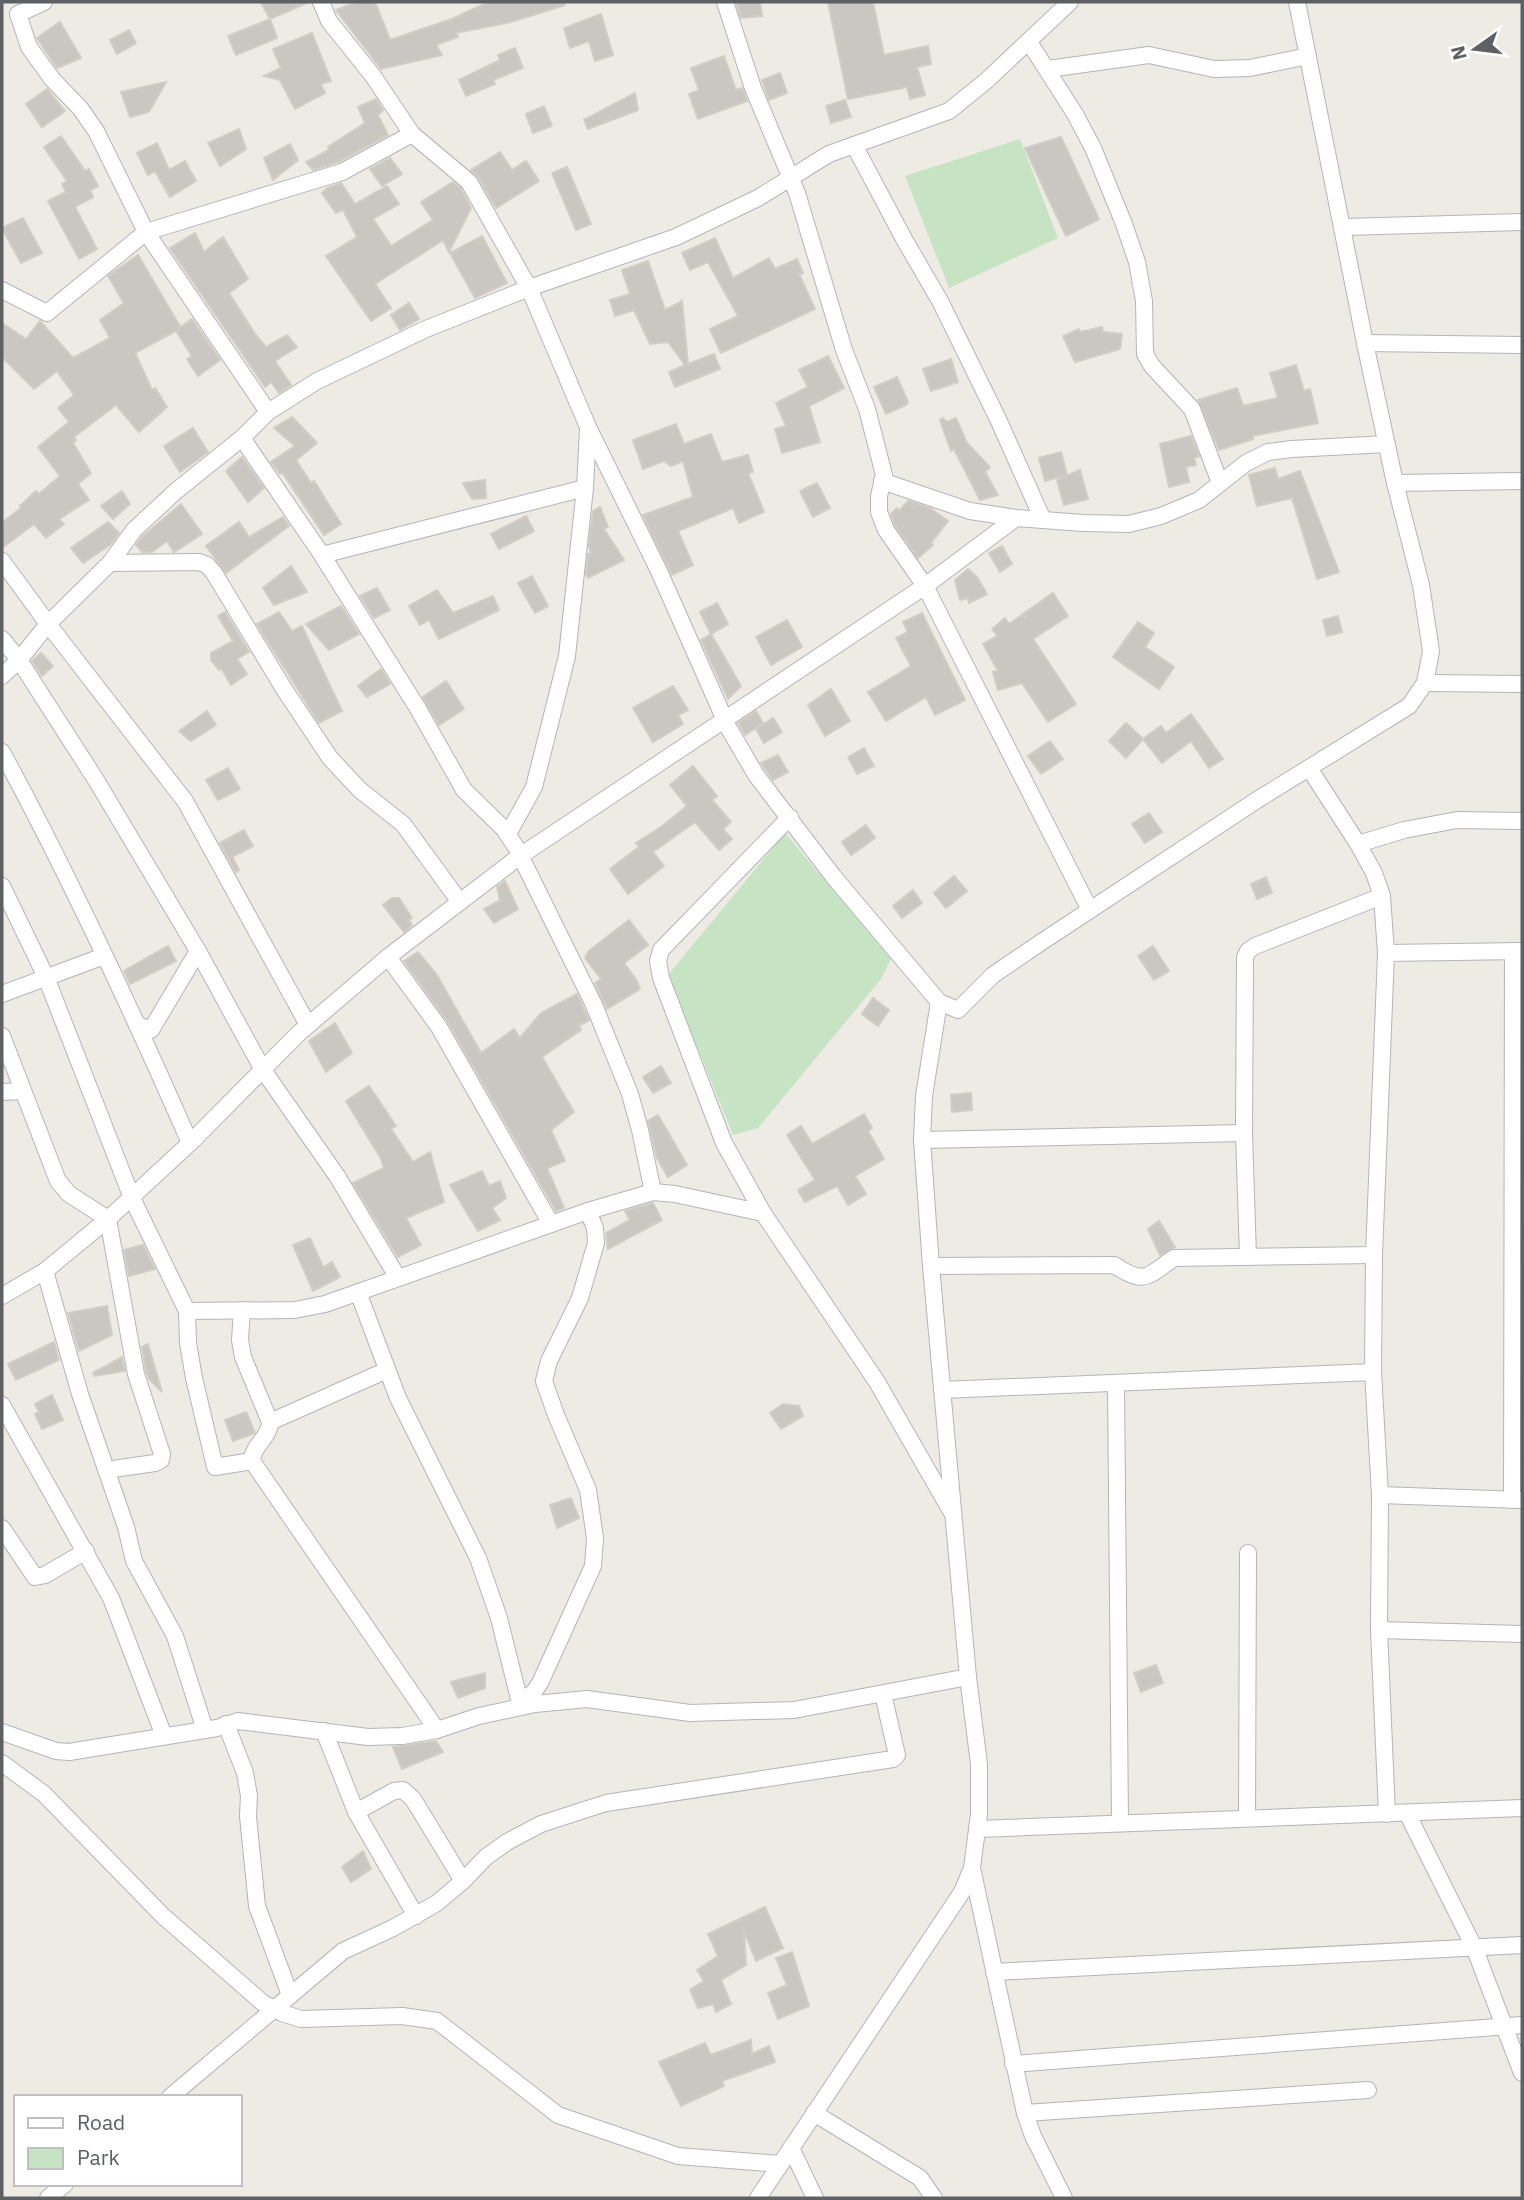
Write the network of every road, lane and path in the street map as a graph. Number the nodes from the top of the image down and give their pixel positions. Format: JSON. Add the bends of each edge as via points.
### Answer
{"nodes":[{"id":1,"x":44,"y":2,"type":"edge"},
{"id":2,"x":321,"y":2,"type":"edge"},
{"id":3,"x":725,"y":2,"type":"edge"},
{"id":4,"x":1070,"y":2,"type":"edge"},
{"id":5,"x":1297,"y":2,"type":"edge"},
{"id":6,"x":1029,"y":42,"type":"junction"},
{"id":7,"x":1308,"y":56,"type":"junction"},
{"id":8,"x":1048,"y":69,"type":"junction"},
{"id":9,"x":412,"y":134,"type":"junction"},
{"id":10,"x":854,"y":145,"type":"junction"},
{"id":11,"x":790,"y":176,"type":"junction"},
{"id":12,"x":1522,"y":222,"type":"edge"},
{"id":13,"x":1344,"y":227,"type":"junction"},
{"id":14,"x":146,"y":232,"type":"junction"},
{"id":15,"x":528,"y":288,"type":"junction"},
{"id":16,"x":2,"y":290,"type":"edge"},
{"id":17,"x":1365,"y":343,"type":"junction"},
{"id":18,"x":1522,"y":345,"type":"edge"},
{"id":19,"x":268,"y":412,"type":"junction"},
{"id":20,"x":588,"y":427,"type":"junction"},
{"id":21,"x":242,"y":438,"type":"junction"},
{"id":22,"x":1387,"y":444,"type":"junction"},
{"id":23,"x":882,"y":481,"type":"junction"},
{"id":24,"x":1522,"y":481,"type":"edge"},
{"id":25,"x":1220,"y":483,"type":"junction"},
{"id":26,"x":1395,"y":483,"type":"junction"},
{"id":27,"x":585,"y":488,"type":"junction"},
{"id":28,"x":1016,"y":518,"type":"junction"},
{"id":29,"x":1043,"y":520,"type":"junction"},
{"id":30,"x":322,"y":555,"type":"junction"},
{"id":31,"x":2,"y":561,"type":"edge"},
{"id":32,"x":110,"y":563,"type":"junction"},
{"id":33,"x":925,"y":586,"type":"junction"},
{"id":34,"x":48,"y":624,"type":"junction"},
{"id":35,"x":2,"y":639,"type":"edge"},
{"id":36,"x":19,"y":660,"type":"junction"},
{"id":37,"x":2,"y":676,"type":"edge"},
{"id":38,"x":1424,"y":683,"type":"junction"},
{"id":39,"x":1522,"y":684,"type":"edge"},
{"id":40,"x":724,"y":718,"type":"junction"},
{"id":41,"x":2,"y":752,"type":"edge"},
{"id":42,"x":1309,"y":768,"type":"junction"},
{"id":43,"x":790,"y":817,"type":"junction"},
{"id":44,"x":1522,"y":821,"type":"edge"},
{"id":45,"x":508,"y":834,"type":"junction"},
{"id":46,"x":1359,"y":844,"type":"junction"},
{"id":47,"x":520,"y":856,"type":"junction"},
{"id":48,"x":2,"y":886,"type":"edge"},
{"id":49,"x":1382,"y":896,"type":"junction"},
{"id":50,"x":460,"y":902,"type":"junction"},
{"id":51,"x":1090,"y":910,"type":"junction"},
{"id":52,"x":198,"y":951,"type":"junction"},
{"id":53,"x":1518,"y":951,"type":"edge"},
{"id":54,"x":1386,"y":953,"type":"junction"},
{"id":55,"x":104,"y":956,"type":"junction"},
{"id":56,"x":388,"y":957,"type":"junction"},
{"id":57,"x":46,"y":977,"type":"junction"},
{"id":58,"x":2,"y":994,"type":"edge"},
{"id":59,"x":939,"y":1002,"type":"junction"},
{"id":60,"x":138,"y":1025,"type":"junction"},
{"id":61,"x":308,"y":1025,"type":"junction"},
{"id":62,"x":2,"y":1036,"type":"edge"},
{"id":63,"x":263,"y":1070,"type":"junction"},
{"id":64,"x":23,"y":1091,"type":"junction"},
{"id":65,"x":2,"y":1092,"type":"edge"},
{"id":66,"x":1244,"y":1133,"type":"junction"},
{"id":67,"x":922,"y":1140,"type":"junction"},
{"id":68,"x":190,"y":1143,"type":"junction"},
{"id":69,"x":653,"y":1192,"type":"junction"},
{"id":70,"x":132,"y":1198,"type":"junction"},
{"id":71,"x":588,"y":1211,"type":"junction"},
{"id":72,"x":763,"y":1213,"type":"junction"},
{"id":73,"x":108,"y":1219,"type":"junction"},
{"id":74,"x":551,"y":1224,"type":"junction"},
{"id":75,"x":1374,"y":1255,"type":"junction"},
{"id":76,"x":1248,"y":1257,"type":"junction"},
{"id":77,"x":931,"y":1266,"type":"junction"},
{"id":78,"x":45,"y":1271,"type":"junction"},
{"id":79,"x":398,"y":1278,"type":"junction"},
{"id":80,"x":358,"y":1292,"type":"junction"},
{"id":81,"x":2,"y":1296,"type":"edge"},
{"id":82,"x":242,"y":1310,"type":"junction"},
{"id":83,"x":187,"y":1311,"type":"junction"},
{"id":84,"x":1518,"y":1348,"type":"edge"},
{"id":85,"x":387,"y":1370,"type":"junction"},
{"id":86,"x":1373,"y":1372,"type":"junction"},
{"id":87,"x":1116,"y":1383,"type":"junction"},
{"id":88,"x":942,"y":1390,"type":"junction"},
{"id":89,"x":2,"y":1405,"type":"edge"},
{"id":90,"x":270,"y":1422,"type":"junction"},
{"id":91,"x":252,"y":1461,"type":"junction"},
{"id":92,"x":106,"y":1470,"type":"junction"},
{"id":93,"x":1380,"y":1496,"type":"junction"},
{"id":94,"x":1517,"y":1500,"type":"edge"},
{"id":95,"x":954,"y":1516,"type":"junction"},
{"id":96,"x":2,"y":1528,"type":"edge"},
{"id":97,"x":86,"y":1551,"type":"junction"},
{"id":98,"x":1248,"y":1553,"type":"dead end"},
{"id":99,"x":1379,"y":1630,"type":"junction"},
{"id":100,"x":1522,"y":1634,"type":"edge"},
{"id":101,"x":968,"y":1677,"type":"junction"},
{"id":102,"x":883,"y":1694,"type":"junction"},
{"id":103,"x":520,"y":1704,"type":"junction"},
{"id":104,"x":226,"y":1724,"type":"junction"},
{"id":105,"x":205,"y":1730,"type":"junction"},
{"id":106,"x":437,"y":1730,"type":"junction"},
{"id":107,"x":324,"y":1731,"type":"junction"},
{"id":108,"x":2,"y":1732,"type":"edge"},
{"id":109,"x":164,"y":1737,"type":"junction"},
{"id":110,"x":2,"y":1763,"type":"edge"},
{"id":111,"x":1522,"y":1808,"type":"edge"},
{"id":112,"x":356,"y":1812,"type":"junction"},
{"id":113,"x":1407,"y":1813,"type":"junction"},
{"id":114,"x":1387,"y":1814,"type":"junction"},
{"id":115,"x":1247,"y":1818,"type":"junction"},
{"id":116,"x":1120,"y":1822,"type":"junction"},
{"id":117,"x":977,"y":1829,"type":"junction"},
{"id":118,"x":972,"y":1868,"type":"junction"},
{"id":119,"x":463,"y":1881,"type":"junction"},
{"id":120,"x":416,"y":1916,"type":"junction"},
{"id":121,"x":1522,"y":1945,"type":"edge"},
{"id":122,"x":1474,"y":1947,"type":"junction"},
{"id":123,"x":994,"y":1972,"type":"junction"},
{"id":124,"x":290,"y":1995,"type":"junction"},
{"id":125,"x":275,"y":2009,"type":"junction"},
{"id":126,"x":1522,"y":2025,"type":"edge"},
{"id":127,"x":1504,"y":2026,"type":"junction"},
{"id":128,"x":1013,"y":2064,"type":"junction"},
{"id":129,"x":1522,"y":2073,"type":"edge"},
{"id":130,"x":1368,"y":2090,"type":"dead end"},
{"id":131,"x":172,"y":2095,"type":"edge"},
{"id":132,"x":814,"y":2113,"type":"junction"},
{"id":133,"x":1025,"y":2113,"type":"junction"},
{"id":134,"x":791,"y":2148,"type":"junction"},
{"id":135,"x":780,"y":2164,"type":"junction"},
{"id":136,"x":63,"y":2186,"type":"edge"},
{"id":137,"x":48,"y":2198,"type":"edge"},
{"id":138,"x":758,"y":2198,"type":"edge"},
{"id":139,"x":815,"y":2198,"type":"edge"},
{"id":140,"x":934,"y":2198,"type":"edge"},
{"id":141,"x":1064,"y":2198,"type":"edge"}],
"edges":[{"from":1,"to":14,"type":"street","via":[[18,14],[29,47],[96,131]]},
{"from":2,"to":9,"type":"street","via":[[329,21]]},
{"from":3,"to":11,"type":"street","via":[[753,88]]},
{"from":4,"to":6,"type":"street"},
{"from":5,"to":7,"type":"street"},
{"from":6,"to":8,"type":"street"},
{"from":6,"to":10,"type":"street","via":[[949,111]]},
{"from":7,"to":8,"type":"street","via":[[1250,68],[1214,69],[1149,55]]},
{"from":7,"to":13,"type":"street"},
{"from":8,"to":25,"type":"street","via":[[1093,148],[1124,223],[1144,301],[1145,354],[1192,409]]},
{"from":9,"to":14,"type":"street","via":[[342,172]]},
{"from":9,"to":15,"type":"street","via":[[469,182]]},
{"from":10,"to":11,"type":"street"},
{"from":10,"to":29,"type":"street","via":[[940,301]]},
{"from":11,"to":15,"type":"street","via":[[758,198],[676,237]]},
{"from":11,"to":23,"type":"street","via":[[867,409]]},
{"from":12,"to":13,"type":"street"},
{"from":13,"to":17,"type":"street"},
{"from":14,"to":16,"type":"street","via":[[47,313]]},
{"from":14,"to":19,"type":"street"},
{"from":15,"to":19,"type":"street","via":[[317,381]]},
{"from":15,"to":20,"type":"street"},
{"from":17,"to":18,"type":"street"},
{"from":17,"to":22,"type":"street"},
{"from":19,"to":21,"type":"street"},
{"from":20,"to":27,"type":"street"},
{"from":20,"to":40,"type":"street"},
{"from":21,"to":30,"type":"street"},
{"from":21,"to":32,"type":"street","via":[[134,530]]},
{"from":22,"to":25,"type":"street","via":[[1268,452]]},
{"from":22,"to":26,"type":"street"},
{"from":23,"to":28,"type":"street","via":[[970,511]]},
{"from":23,"to":33,"type":"street","via":[[879,512],[886,530]]},
{"from":24,"to":26,"type":"street"},
{"from":25,"to":29,"type":"street","via":[[1199,500],[1129,524]]},
{"from":26,"to":38,"type":"street","via":[[1421,585],[1431,651]]},
{"from":27,"to":30,"type":"street"},
{"from":27,"to":45,"type":"street","via":[[567,656],[534,787]]},
{"from":28,"to":29,"type":"street"},
{"from":28,"to":33,"type":"street"},
{"from":30,"to":45,"type":"street","via":[[464,790]]},
{"from":31,"to":34,"type":"street"},
{"from":32,"to":34,"type":"street"},
{"from":32,"to":50,"type":"street","via":[[207,565],[330,758],[360,790],[403,824]]},
{"from":33,"to":40,"type":"street"},
{"from":33,"to":51,"type":"street"},
{"from":34,"to":36,"type":"street"},
{"from":34,"to":61,"type":"street","via":[[185,801]]},
{"from":35,"to":36,"type":"street"},
{"from":36,"to":37,"type":"street"},
{"from":36,"to":52,"type":"street"},
{"from":38,"to":39,"type":"street"},
{"from":38,"to":42,"type":"street","via":[[1409,706]]},
{"from":40,"to":43,"type":"street","via":[[756,775]]},
{"from":40,"to":47,"type":"street"},
{"from":41,"to":55,"type":"street"},
{"from":42,"to":46,"type":"street"},
{"from":42,"to":51,"type":"street"},
{"from":43,"to":59,"type":"street","via":[[833,876]]},
{"from":43,"to":72,"type":"street","via":[[661,950],[659,961],[661,978],[724,1143]]},
{"from":44,"to":46,"type":"street","via":[[1457,820]]},
{"from":45,"to":47,"type":"street"},
{"from":46,"to":49,"type":"street"},
{"from":47,"to":50,"type":"street"},
{"from":47,"to":69,"type":"street","via":[[594,1005],[640,1130]]},
{"from":48,"to":57,"type":"street"},
{"from":49,"to":54,"type":"street"},
{"from":49,"to":66,"type":"street","via":[[1248,951]]},
{"from":50,"to":56,"type":"street"},
{"from":51,"to":59,"type":"street","via":[[993,975],[958,1010]]},
{"from":52,"to":60,"type":"street","via":[[151,1030]]},
{"from":52,"to":63,"type":"street"},
{"from":53,"to":54,"type":"street"},
{"from":53,"to":84,"type":"street"},
{"from":54,"to":75,"type":"street"},
{"from":55,"to":57,"type":"street"},
{"from":55,"to":60,"type":"street"},
{"from":56,"to":61,"type":"street"},
{"from":56,"to":74,"type":"street","via":[[439,1027]]},
{"from":57,"to":58,"type":"street"},
{"from":57,"to":70,"type":"street"},
{"from":59,"to":67,"type":"street"},
{"from":60,"to":68,"type":"street"},
{"from":61,"to":63,"type":"street"},
{"from":62,"to":64,"type":"street"},
{"from":63,"to":68,"type":"street"},
{"from":63,"to":79,"type":"street","via":[[337,1176]]},
{"from":64,"to":65,"type":"street"},
{"from":64,"to":73,"type":"street","via":[[58,1181],[69,1194]]},
{"from":66,"to":67,"type":"street"},
{"from":66,"to":76,"type":"street"},
{"from":67,"to":77,"type":"street"},
{"from":68,"to":70,"type":"street"},
{"from":69,"to":71,"type":"street"},
{"from":69,"to":72,"type":"street"},
{"from":70,"to":73,"type":"street"},
{"from":70,"to":83,"type":"street"},
{"from":71,"to":74,"type":"street"},
{"from":71,"to":103,"type":"street","via":[[596,1243],[580,1298],[544,1381],[589,1490],[593,1566],[540,1683]]},
{"from":72,"to":95,"type":"street","via":[[877,1382]]},
{"from":73,"to":78,"type":"street"},
{"from":73,"to":92,"type":"street","via":[[136,1374],[162,1454],[155,1463]]},
{"from":74,"to":79,"type":"street"},
{"from":75,"to":76,"type":"street"},
{"from":75,"to":86,"type":"street"},
{"from":76,"to":77,"type":"street","via":[[1174,1258],[1159,1272],[1144,1277],[1114,1265]]},
{"from":77,"to":88,"type":"street"},
{"from":78,"to":81,"type":"street"},
{"from":78,"to":92,"type":"street"},
{"from":79,"to":80,"type":"street"},
{"from":80,"to":82,"type":"street","via":[[295,1310]]},
{"from":80,"to":85,"type":"street"},
{"from":82,"to":83,"type":"street"},
{"from":82,"to":90,"type":"street","via":[[243,1357]]},
{"from":83,"to":91,"type":"street","via":[[194,1378],[215,1467]]},
{"from":84,"to":94,"type":"street"},
{"from":85,"to":90,"type":"street"},
{"from":85,"to":103,"type":"street","via":[[478,1558],[499,1618]]},
{"from":86,"to":87,"type":"street"},
{"from":86,"to":93,"type":"street"},
{"from":87,"to":88,"type":"street"},
{"from":87,"to":116,"type":"street"},
{"from":88,"to":95,"type":"street"},
{"from":89,"to":97,"type":"street"},
{"from":90,"to":91,"type":"street"},
{"from":91,"to":106,"type":"street"},
{"from":92,"to":105,"type":"street","via":[[134,1560],[175,1636]]},
{"from":93,"to":94,"type":"street"},
{"from":93,"to":99,"type":"street"},
{"from":95,"to":101,"type":"street"},
{"from":96,"to":97,"type":"street","via":[[35,1577]]},
{"from":97,"to":109,"type":"street","via":[[111,1598]]},
{"from":98,"to":115,"type":"street"},
{"from":99,"to":100,"type":"street"},
{"from":99,"to":114,"type":"street"},
{"from":101,"to":102,"type":"street"},
{"from":101,"to":117,"type":"street","via":[[979,1763]]},
{"from":102,"to":103,"type":"street","via":[[794,1710],[690,1713],[587,1699]]},
{"from":102,"to":119,"type":"street","via":[[897,1755],[893,1759],[573,1812],[507,1842]]},
{"from":103,"to":106,"type":"street"},
{"from":104,"to":105,"type":"street"},
{"from":104,"to":107,"type":"street","via":[[250,1721]]},
{"from":104,"to":124,"type":"street","via":[[249,1796],[257,1906]]},
{"from":105,"to":109,"type":"street"},
{"from":106,"to":107,"type":"street","via":[[368,1737]]},
{"from":107,"to":112,"type":"street"},
{"from":108,"to":109,"type":"street","via":[[69,1752]]},
{"from":110,"to":125,"type":"street","via":[[44,1794],[163,1916]]},
{"from":111,"to":113,"type":"street"},
{"from":112,"to":119,"type":"street","via":[[402,1790],[413,1799]]},
{"from":112,"to":120,"type":"street"},
{"from":113,"to":114,"type":"street"},
{"from":113,"to":122,"type":"street"},
{"from":114,"to":115,"type":"street"},
{"from":115,"to":116,"type":"street"},
{"from":116,"to":117,"type":"street"},
{"from":117,"to":118,"type":"street"},
{"from":118,"to":123,"type":"street"},
{"from":118,"to":132,"type":"street","via":[[962,1892]]},
{"from":119,"to":120,"type":"street"},
{"from":120,"to":124,"type":"street","via":[[342,1951]]},
{"from":121,"to":122,"type":"street"},
{"from":122,"to":123,"type":"street"},
{"from":122,"to":127,"type":"street"},
{"from":123,"to":128,"type":"street"},
{"from":124,"to":125,"type":"street"},
{"from":125,"to":131,"type":"street"},
{"from":125,"to":135,"type":"street","via":[[301,2019],[401,2016],[437,2021],[558,2115],[678,2156]]},
{"from":126,"to":127,"type":"street"},
{"from":127,"to":128,"type":"street"},
{"from":127,"to":129,"type":"street"},
{"from":128,"to":133,"type":"street"},
{"from":130,"to":133,"type":"street"},
{"from":132,"to":134,"type":"street"},
{"from":132,"to":140,"type":"street","via":[[919,2178]]},
{"from":133,"to":141,"type":"street"},
{"from":134,"to":135,"type":"street"},
{"from":134,"to":139,"type":"street"},
{"from":135,"to":138,"type":"street"},
{"from":136,"to":137,"type":"street"}]}
